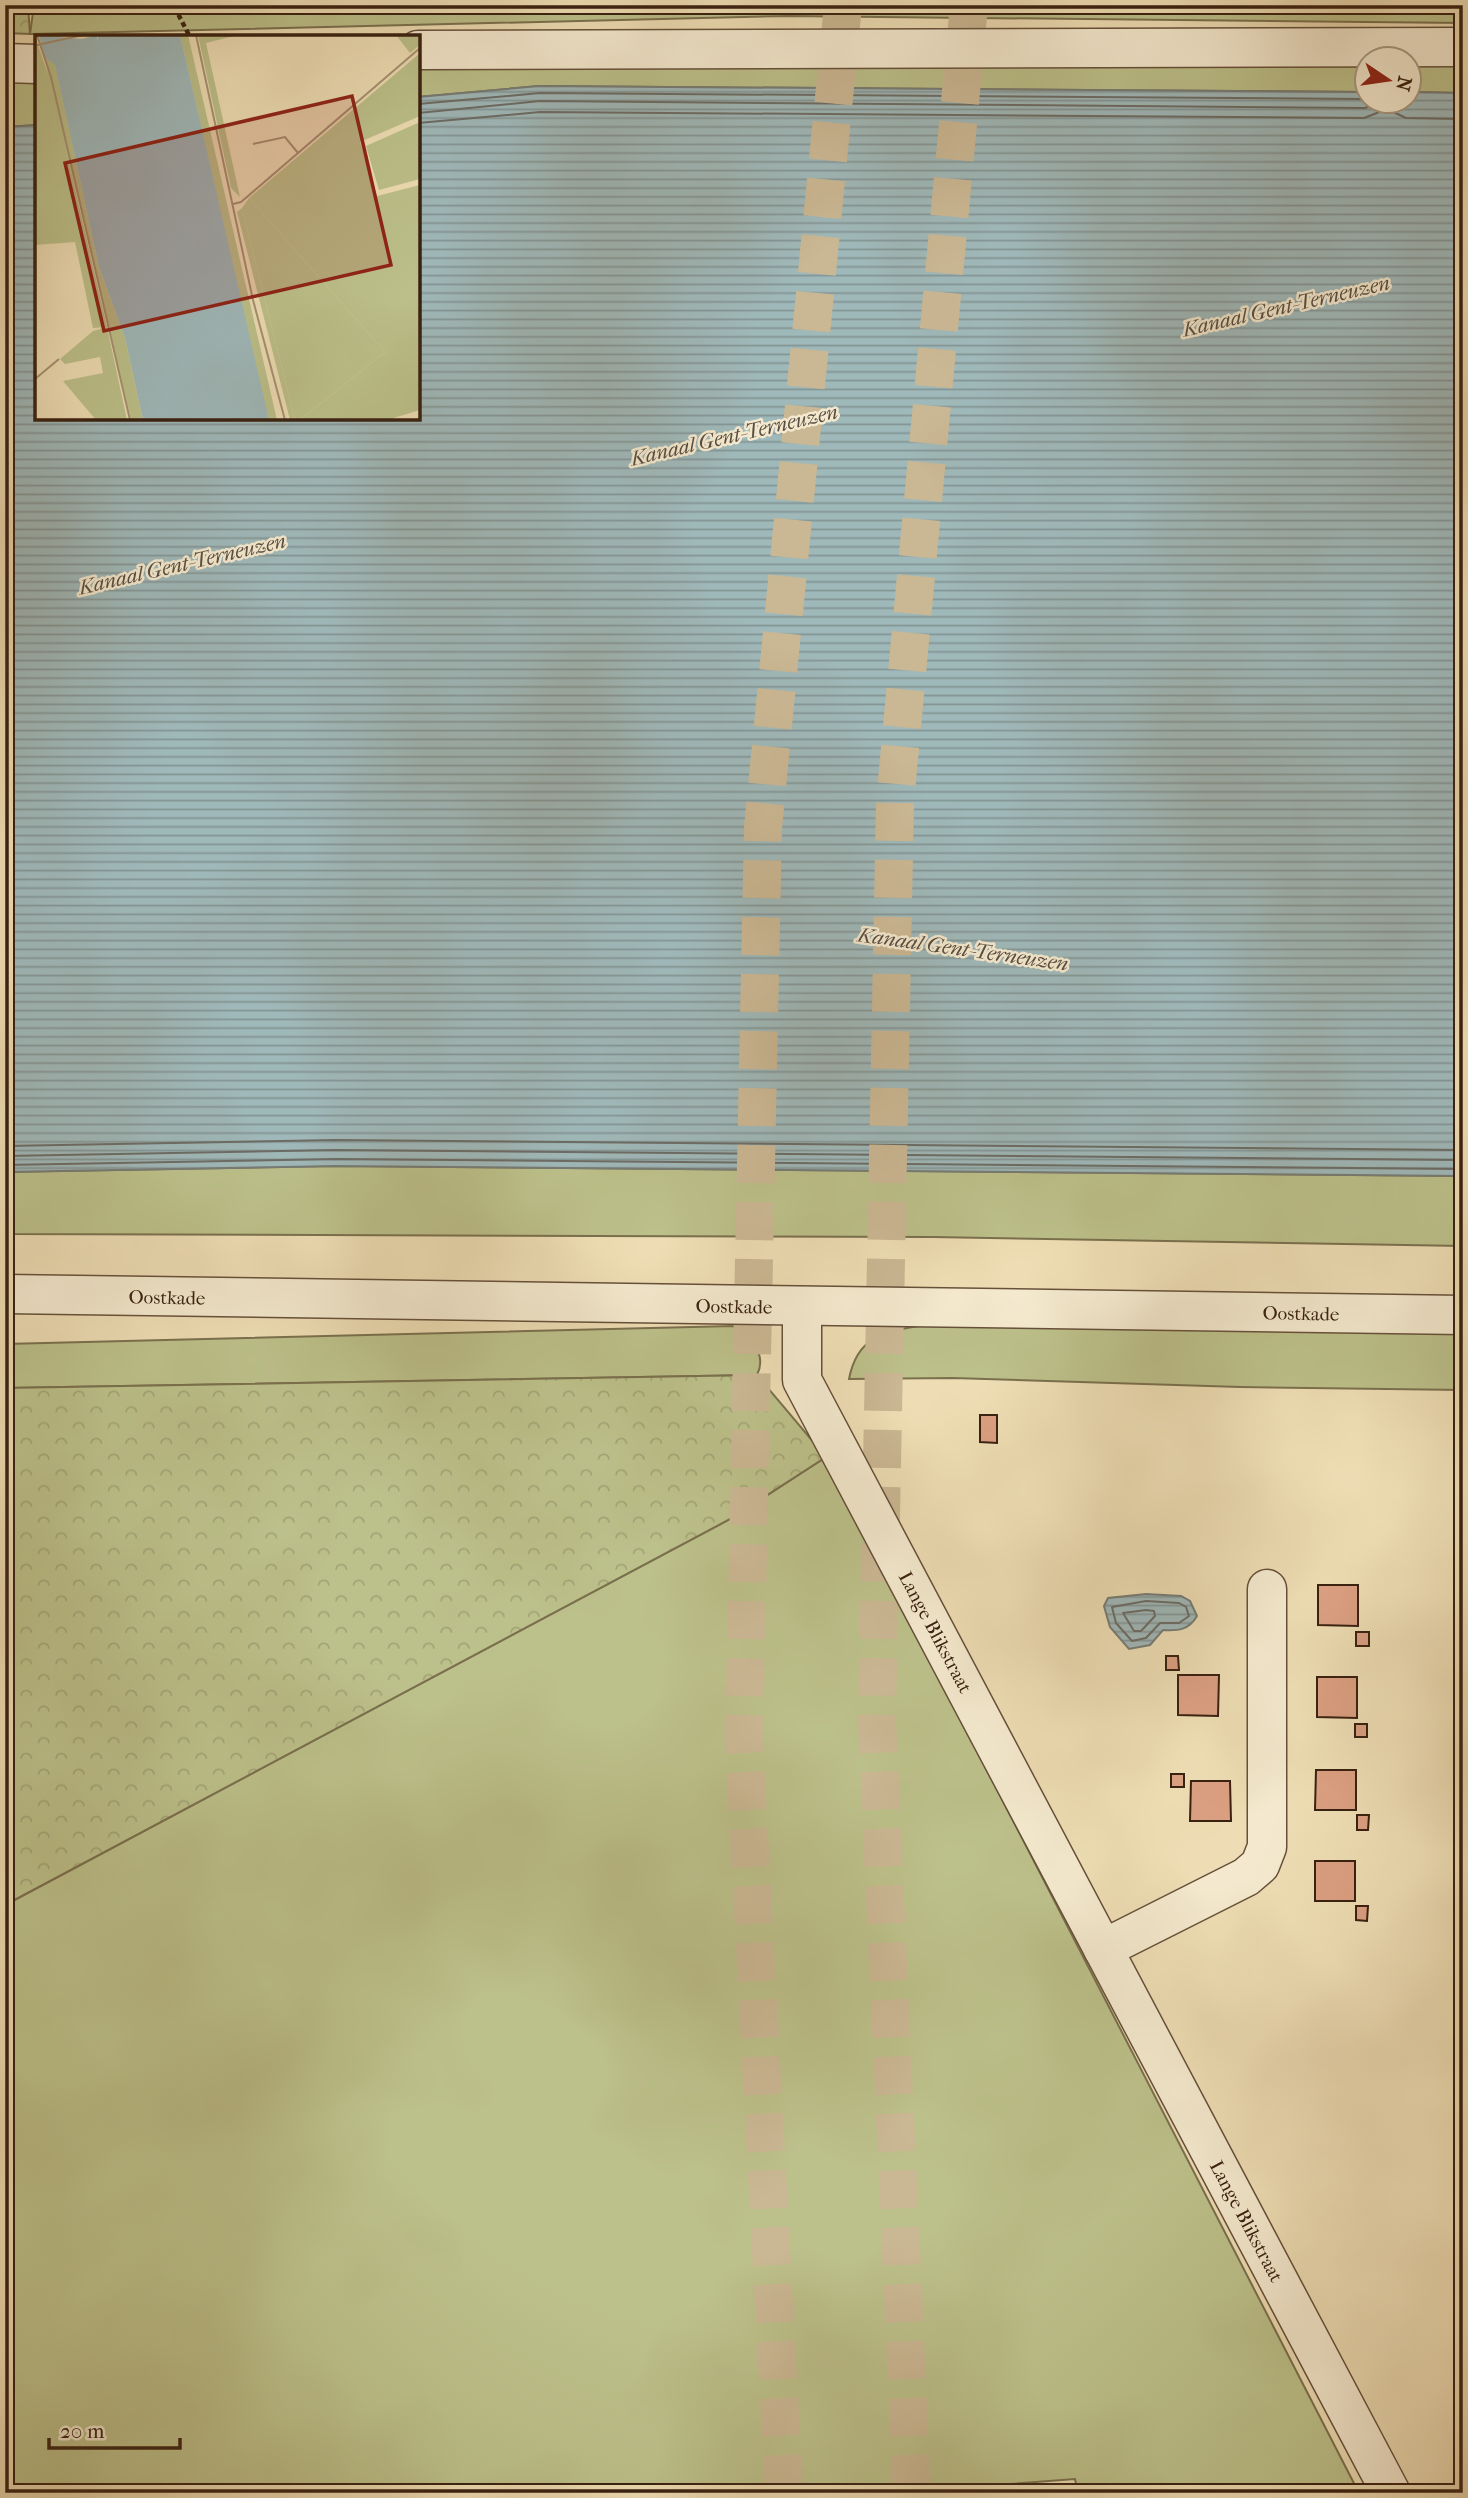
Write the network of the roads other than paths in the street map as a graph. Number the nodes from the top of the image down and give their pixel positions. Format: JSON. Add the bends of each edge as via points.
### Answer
{"nodes":[{"id":1,"x":1463,"y":47,"type":"edge"},
{"id":2,"x":420,"y":50,"type":"edge"},
{"id":3,"x":5,"y":64,"type":"edge"},
{"id":4,"x":35,"y":64,"type":"edge"},
{"id":5,"x":5,"y":1294,"type":"edge"},
{"id":6,"x":802,"y":1307,"type":"junction"},
{"id":7,"x":1463,"y":1315,"type":"edge"},
{"id":8,"x":1267,"y":1589,"type":"dead end"},
{"id":9,"x":1103,"y":1949,"type":"junction"},
{"id":10,"x":1391,"y":2493,"type":"edge"}],
"edges":[{"from":1,"to":2,"type":"street"},
{"from":3,"to":4,"type":"street"},
{"from":5,"to":6,"type":"street","name":"Oostkade"},
{"from":6,"to":7,"type":"street","name":"Oostkade"},
{"from":6,"to":9,"type":"street","name":"Lange Blikstraat","via":[[802,1380]]},
{"from":8,"to":9,"type":"street","via":[[1267,1847],[1260,1865],[1246,1877]]},
{"from":9,"to":10,"type":"street","name":"Lange Blikstraat"}]}
